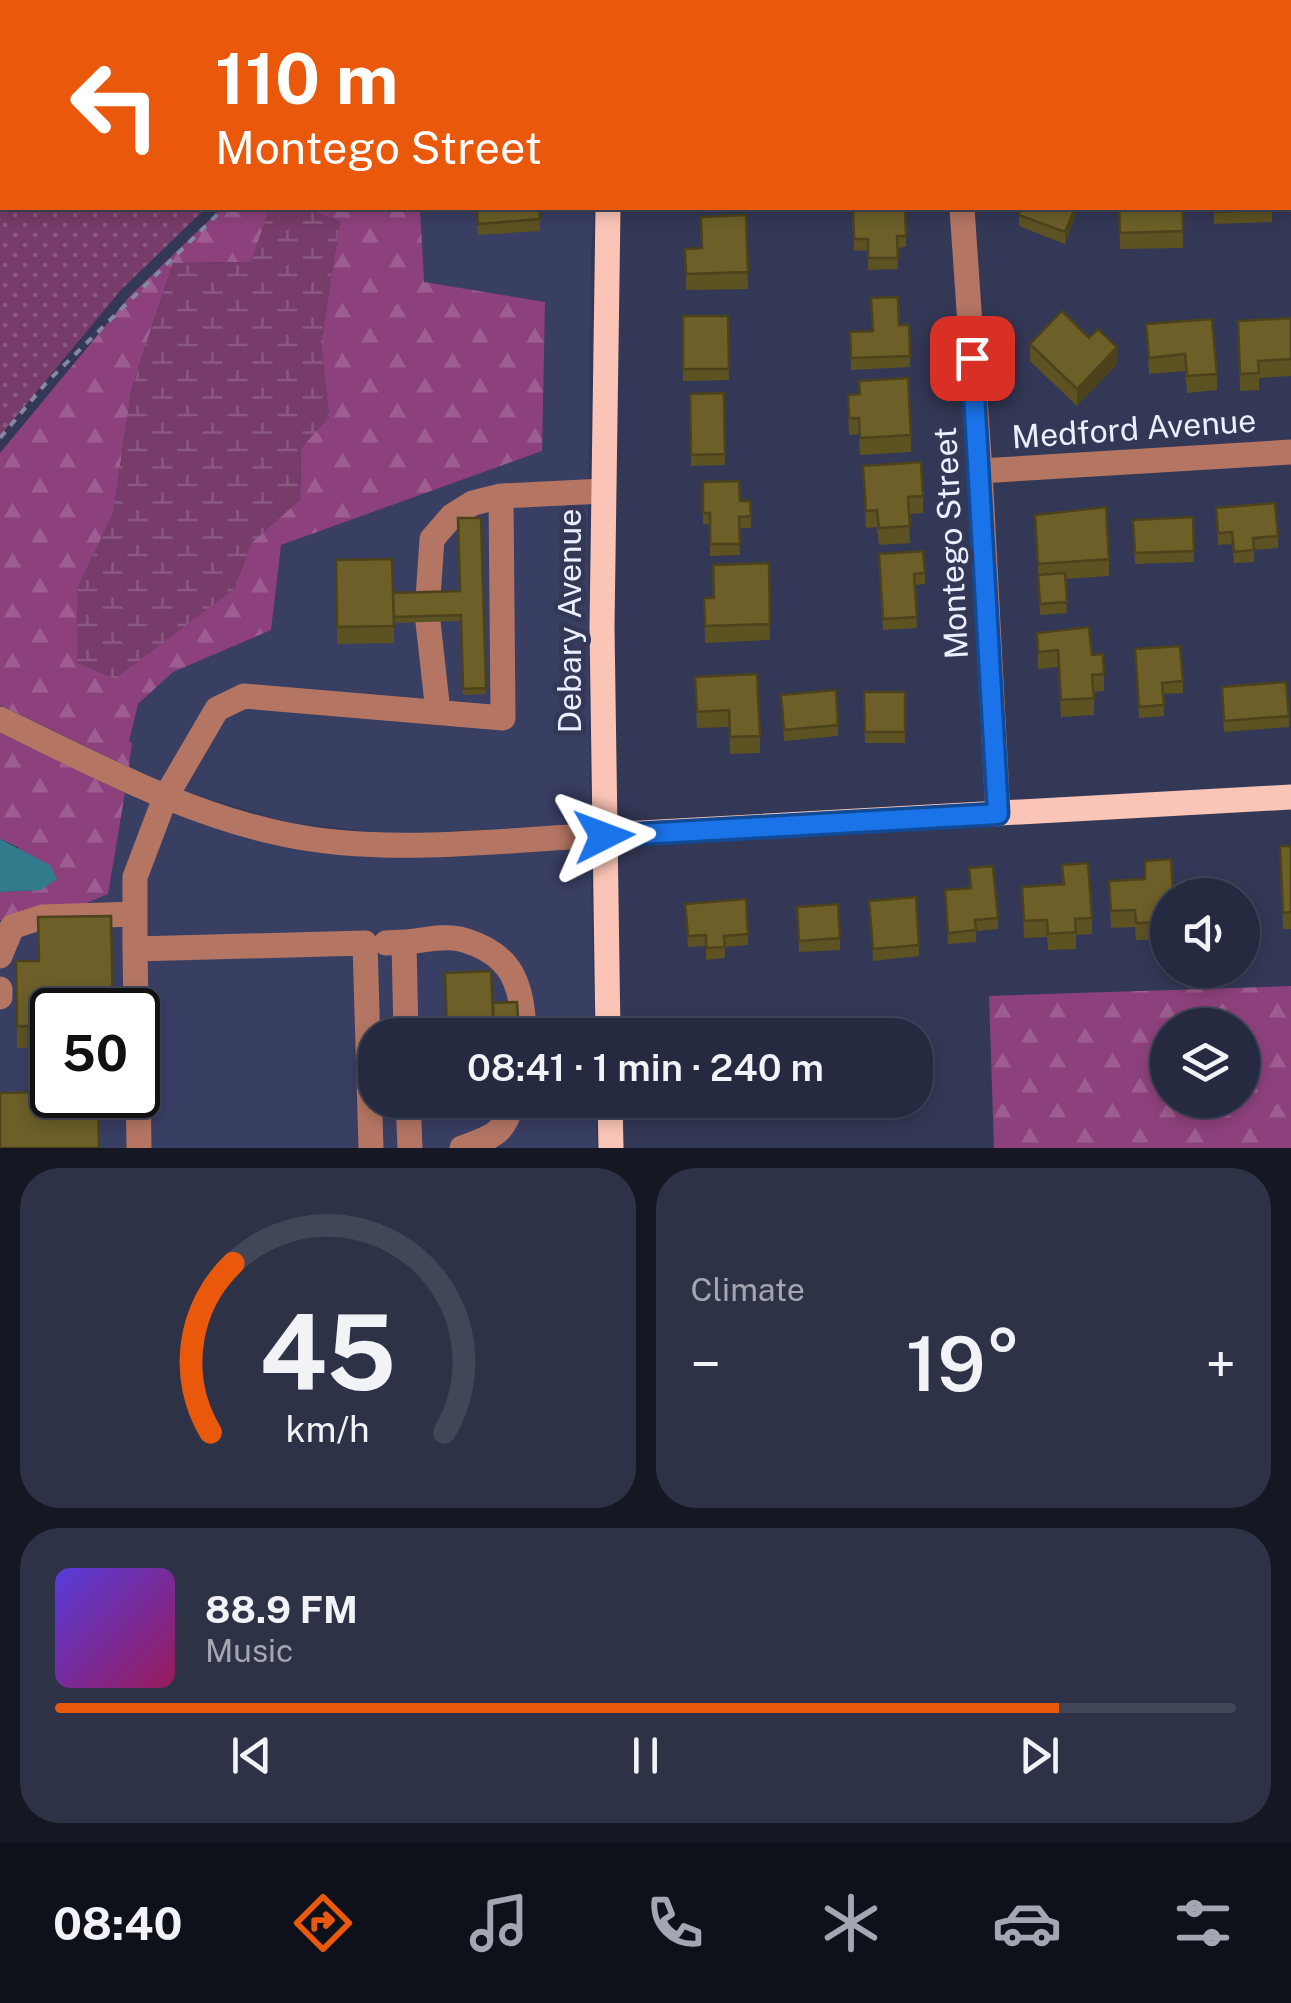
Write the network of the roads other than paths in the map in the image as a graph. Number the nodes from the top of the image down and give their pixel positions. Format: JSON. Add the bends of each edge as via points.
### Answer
{"nodes":[{"id":1,"x":608,"y":210,"type":"edge"},
{"id":2,"x":962,"y":210,"type":"edge"},
{"id":3,"x":1291,"y":452,"type":"edge"},
{"id":4,"x":980,"y":471,"type":"junction"},
{"id":5,"x":603,"y":492,"type":"junction"},
{"id":6,"x":501,"y":496,"type":"junction"},
{"id":7,"x":438,"y":712,"type":"junction"},
{"id":8,"x":0,"y":719,"type":"edge"},
{"id":9,"x":1291,"y":797,"type":"edge"},
{"id":10,"x":166,"y":798,"type":"junction"},
{"id":11,"x":998,"y":814,"type":"junction"},
{"id":12,"x":604,"y":836,"type":"junction"},
{"id":13,"x":135,"y":914,"type":"junction"},
{"id":14,"x":404,"y":942,"type":"junction"},
{"id":15,"x":364,"y":943,"type":"junction"},
{"id":16,"x":135,"y":949,"type":"junction"},
{"id":17,"x":0,"y":956,"type":"edge"},
{"id":18,"x":136,"y":988,"type":"edge"},
{"id":19,"x":0,"y":989,"type":"edge"},
{"id":20,"x":0,"y":997,"type":"edge"},
{"id":21,"x":406,"y":1018,"type":"edge"},
{"id":22,"x":523,"y":1018,"type":"edge"},
{"id":23,"x":608,"y":1018,"type":"edge"},
{"id":24,"x":139,"y":1118,"type":"edge"},
{"id":25,"x":409,"y":1118,"type":"edge"},
{"id":26,"x":510,"y":1118,"type":"edge"},
{"id":27,"x":610,"y":1118,"type":"edge"},
{"id":28,"x":139,"y":1148,"type":"edge"},
{"id":29,"x":371,"y":1148,"type":"edge"},
{"id":30,"x":410,"y":1148,"type":"edge"},
{"id":31,"x":462,"y":1148,"type":"edge"},
{"id":32,"x":610,"y":1148,"type":"edge"}],
"edges":[{"from":1,"to":5,"type":"main road","name":"Debary Avenue"},
{"from":2,"to":4,"type":"street","name":"Montego Street"},
{"from":3,"to":4,"type":"street","name":"Medford Avenue"},
{"from":4,"to":11,"type":"street","name":"Montego Street"},
{"from":5,"to":6,"type":"street"},
{"from":5,"to":12,"type":"main road","name":"Debary Avenue"},
{"from":6,"to":7,"type":"street","via":[[452,516],[432,539],[428,610]]},
{"from":6,"to":7,"type":"street","via":[[503,718]]},
{"from":7,"to":10,"type":"street","via":[[244,696],[217,709]]},
{"from":8,"to":10,"type":"street"},
{"from":9,"to":11,"type":"main road"},
{"from":10,"to":12,"type":"street","via":[[284,834],[394,846]]},
{"from":10,"to":13,"type":"street","via":[[135,876]]},
{"from":11,"to":12,"type":"main road"},
{"from":12,"to":23,"type":"main road","name":"Debary Avenue"},
{"from":13,"to":16,"type":"street"},
{"from":13,"to":17,"type":"street","via":[[42,918],[12,927]]},
{"from":14,"to":15,"type":"street"},
{"from":14,"to":21,"type":"street"},
{"from":14,"to":22,"type":"street","via":[[457,938],[494,953],[511,968]]},
{"from":15,"to":16,"type":"street"},
{"from":15,"to":29,"type":"street"},
{"from":16,"to":18,"type":"street"},
{"from":19,"to":20,"type":"street"},
{"from":24,"to":28,"type":"street"},
{"from":25,"to":30,"type":"street"},
{"from":26,"to":31,"type":"street","via":[[486,1139]]},
{"from":27,"to":32,"type":"main road"}]}
